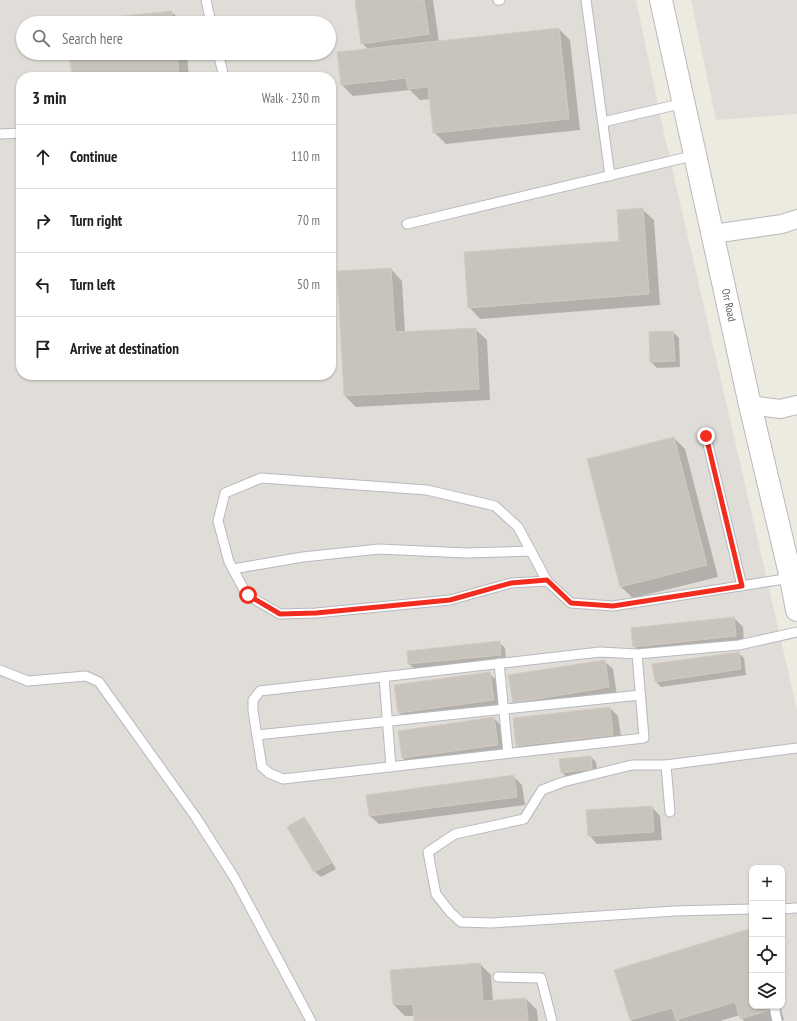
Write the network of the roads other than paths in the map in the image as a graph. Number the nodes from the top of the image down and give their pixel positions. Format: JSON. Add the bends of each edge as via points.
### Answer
{"nodes":[{"id":1,"x":206,"y":0,"type":"edge"},
{"id":2,"x":586,"y":0,"type":"edge"},
{"id":3,"x":661,"y":0,"type":"edge"},
{"id":4,"x":209,"y":16,"type":"edge"},
{"id":5,"x":220,"y":60,"type":"edge"},
{"id":6,"x":223,"y":72,"type":"edge"},
{"id":7,"x":684,"y":103,"type":"junction"},
{"id":8,"x":603,"y":122,"type":"junction"},
{"id":9,"x":16,"y":133,"type":"edge"},
{"id":10,"x":0,"y":134,"type":"edge"},
{"id":11,"x":696,"y":155,"type":"junction"},
{"id":12,"x":610,"y":176,"type":"junction"},
{"id":13,"x":797,"y":219,"type":"edge"},
{"id":14,"x":407,"y":224,"type":"dead end"},
{"id":15,"x":713,"y":234,"type":"junction"},
{"id":16,"x":750,"y":405,"type":"junction"},
{"id":17,"x":797,"y":405,"type":"edge"},
{"id":18,"x":706,"y":436,"type":"dead end"},
{"id":19,"x":531,"y":551,"type":"junction"},
{"id":20,"x":233,"y":569,"type":"junction"},
{"id":21,"x":791,"y":578,"type":"junction"},
{"id":22,"x":547,"y":580,"type":"junction"},
{"id":23,"x":742,"y":586,"type":"junction"},
{"id":24,"x":797,"y":610,"type":"edge"},
{"id":25,"x":797,"y":632,"type":"edge"},
{"id":26,"x":637,"y":654,"type":"junction"},
{"id":27,"x":499,"y":663,"type":"junction"},
{"id":28,"x":0,"y":670,"type":"edge"},
{"id":29,"x":384,"y":677,"type":"junction"},
{"id":30,"x":640,"y":695,"type":"junction"},
{"id":31,"x":503,"y":709,"type":"junction"},
{"id":32,"x":388,"y":721,"type":"junction"},
{"id":33,"x":257,"y":735,"type":"junction"},
{"id":34,"x":797,"y":748,"type":"edge"},
{"id":35,"x":508,"y":753,"type":"junction"},
{"id":36,"x":666,"y":765,"type":"junction"},
{"id":37,"x":391,"y":766,"type":"junction"},
{"id":38,"x":670,"y":812,"type":"dead end"},
{"id":39,"x":796,"y":908,"type":"dead end"},
{"id":40,"x":749,"y":909,"type":"edge"},
{"id":41,"x":785,"y":909,"type":"edge"},
{"id":42,"x":498,"y":977,"type":"dead end"},
{"id":43,"x":775,"y":1009,"type":"edge"},
{"id":44,"x":311,"y":1021,"type":"edge"},
{"id":45,"x":552,"y":1021,"type":"edge"},
{"id":46,"x":778,"y":1021,"type":"edge"}],
"edges":[{"from":1,"to":4,"type":"lane"},
{"from":2,"to":8,"type":"lane"},
{"from":3,"to":7,"type":"street","name":"Orr Road"},
{"from":5,"to":6,"type":"lane"},
{"from":7,"to":8,"type":"lane"},
{"from":7,"to":11,"type":"street","name":"Orr Road"},
{"from":8,"to":12,"type":"lane"},
{"from":9,"to":10,"type":"lane"},
{"from":11,"to":12,"type":"lane"},
{"from":11,"to":15,"type":"street","name":"Orr Road"},
{"from":12,"to":14,"type":"lane"},
{"from":13,"to":15,"type":"street","via":[[782,224]]},
{"from":15,"to":16,"type":"street","name":"Orr Road"},
{"from":16,"to":17,"type":"street","via":[[780,409]]},
{"from":16,"to":21,"type":"street","name":"Orr Road"},
{"from":18,"to":23,"type":"lane"},
{"from":19,"to":20,"type":"lane","via":[[466,553],[379,549],[303,557]]},
{"from":19,"to":20,"type":"lane","via":[[518,527],[495,506],[427,490],[260,478],[225,493],[218,521]]},
{"from":19,"to":22,"type":"lane"},
{"from":20,"to":22,"type":"lane","via":[[248,595],[280,614],[450,600],[511,583]]},
{"from":21,"to":23,"type":"lane"},
{"from":21,"to":24,"type":"street","name":"Orr Road"},
{"from":22,"to":23,"type":"lane","via":[[571,603],[613,606]]},
{"from":25,"to":26,"type":"lane","via":[[739,644]]},
{"from":26,"to":27,"type":"lane","via":[[600,652]]},
{"from":26,"to":30,"type":"lane"},
{"from":27,"to":29,"type":"lane"},
{"from":27,"to":31,"type":"lane"},
{"from":28,"to":44,"type":"lane","via":[[28,681],[86,676],[99,682],[195,816],[234,877]]},
{"from":29,"to":32,"type":"lane"},
{"from":29,"to":33,"type":"lane","via":[[260,691],[253,700]]},
{"from":30,"to":31,"type":"lane"},
{"from":30,"to":35,"type":"lane","via":[[644,738]]},
{"from":31,"to":32,"type":"lane"},
{"from":31,"to":35,"type":"lane"},
{"from":32,"to":33,"type":"lane"},
{"from":32,"to":37,"type":"lane"},
{"from":33,"to":37,"type":"lane","via":[[262,767],[283,779]]},
{"from":34,"to":36,"type":"lane"},
{"from":35,"to":37,"type":"lane"},
{"from":36,"to":38,"type":"lane"},
{"from":36,"to":40,"type":"lane","via":[[632,765],[563,782],[542,790],[524,819],[455,834],[428,852],[436,894],[461,922],[491,923],[675,911]]},
{"from":39,"to":41,"type":"lane"},
{"from":42,"to":45,"type":"lane","via":[[541,978]]},
{"from":43,"to":46,"type":"lane"}]}
